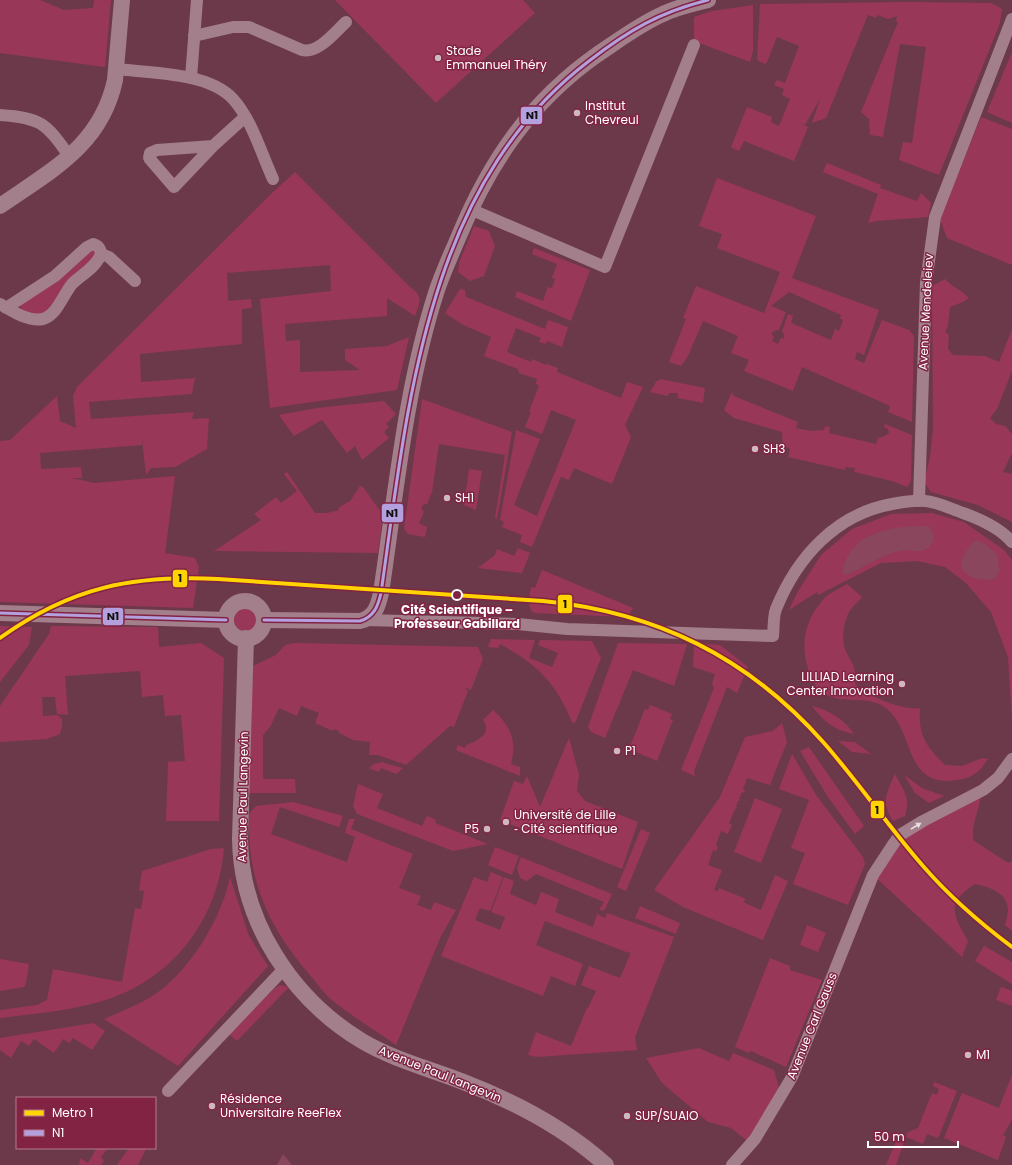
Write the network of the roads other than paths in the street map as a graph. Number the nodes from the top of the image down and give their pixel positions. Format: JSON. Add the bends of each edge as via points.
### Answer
{"nodes":[{"id":1,"x":122,"y":0,"type":"edge"},
{"id":2,"x":196,"y":0,"type":"edge"},
{"id":3,"x":701,"y":1,"type":"edge"},
{"id":4,"x":676,"y":4,"type":"edge"},
{"id":5,"x":1012,"y":19,"type":"edge"},
{"id":6,"x":346,"y":22,"type":"dead end"},
{"id":7,"x":194,"y":36,"type":"junction"},
{"id":8,"x":694,"y":45,"type":"dead end"},
{"id":9,"x":116,"y":68,"type":"junction"},
{"id":10,"x":191,"y":78,"type":"junction"},
{"id":11,"x":1,"y":116,"type":"edge"},
{"id":12,"x":245,"y":118,"type":"junction"},
{"id":13,"x":213,"y":146,"type":"junction"},
{"id":14,"x":70,"y":157,"type":"junction"},
{"id":15,"x":273,"y":178,"type":"dead end"},
{"id":16,"x":0,"y":206,"type":"edge"},
{"id":17,"x":470,"y":209,"type":"junction"},
{"id":18,"x":100,"y":254,"type":"junction"},
{"id":19,"x":135,"y":281,"type":"dead end"},
{"id":20,"x":3,"y":306,"type":"edge"},
{"id":21,"x":919,"y":501,"type":"junction"},
{"id":22,"x":1012,"y":542,"type":"edge"},
{"id":23,"x":0,"y":613,"type":"edge"},
{"id":24,"x":226,"y":620,"type":"junction"},
{"id":25,"x":264,"y":620,"type":"junction"},
{"id":26,"x":365,"y":620,"type":"junction"},
{"id":27,"x":246,"y":638,"type":"junction"},
{"id":28,"x":1012,"y":760,"type":"edge"},
{"id":29,"x":284,"y":969,"type":"junction"},
{"id":30,"x":168,"y":1091,"type":"dead end"},
{"id":31,"x":606,"y":1165,"type":"edge"},
{"id":32,"x":732,"y":1165,"type":"edge"}],
"edges":[{"from":1,"to":9,"type":"street"},
{"from":2,"to":7,"type":"street"},
{"from":3,"to":4,"type":"street"},
{"from":4,"to":17,"type":"street","via":[[586,62],[561,82],[530,114],[501,154]]},
{"from":5,"to":21,"type":"street","name":"Avenue Mendeleiev","via":[[935,217],[926,276]]},
{"from":6,"to":7,"type":"street","via":[[310,51],[249,27],[225,28]]},
{"from":7,"to":10,"type":"street"},
{"from":8,"to":17,"type":"street","via":[[606,267]]},
{"from":9,"to":10,"type":"street"},
{"from":9,"to":14,"type":"street","via":[[112,93],[102,118],[90,136]]},
{"from":10,"to":12,"type":"street","via":[[209,84],[228,95]]},
{"from":11,"to":14,"type":"street","via":[[30,119],[43,124],[53,133]]},
{"from":12,"to":13,"type":"street"},
{"from":12,"to":15,"type":"street"},
{"from":13,"to":13,"type":"street","via":[[174,186],[149,158],[150,153],[157,150]]},
{"from":14,"to":16,"type":"street"},
{"from":17,"to":26,"type":"street","via":[[439,284],[422,343],[403,432],[381,593],[375,612]]},
{"from":18,"to":19,"type":"street","via":[[109,257]]},
{"from":18,"to":20,"type":"street","via":[[101,250],[96,245],[87,247],[55,276]]},
{"from":18,"to":20,"type":"street","via":[[71,285],[47,317],[30,319]]},
{"from":21,"to":22,"type":"street","via":[[938,504],[985,523]]},
{"from":21,"to":26,"type":"street","via":[[880,506],[855,516],[836,527],[819,542],[807,555],[776,610],[773,636]]},
{"from":23,"to":24,"type":"street"},
{"from":24,"to":25,"type":"street","via":[[232,606],[243,601],[258,606]]},
{"from":24,"to":27,"type":"street","via":[[232,634]]},
{"from":25,"to":26,"type":"street"},
{"from":25,"to":27,"type":"street","via":[[258,632]]},
{"from":27,"to":29,"type":"street","name":"Avenue Paul Langevin","via":[[240,839],[242,868],[258,923]]},
{"from":32,"to":28,"type":"street","name":"Avenue Carl Gauss","one_way":true,"via":[[755,1139],[792,1077],[873,875],[900,835],[983,790],[998,778]]},
{"from":29,"to":30,"type":"street"},
{"from":29,"to":31,"type":"street","name":"Avenue Paul Langevin","via":[[323,1013],[362,1041],[399,1059],[496,1095],[548,1123],[591,1151]]}]}
